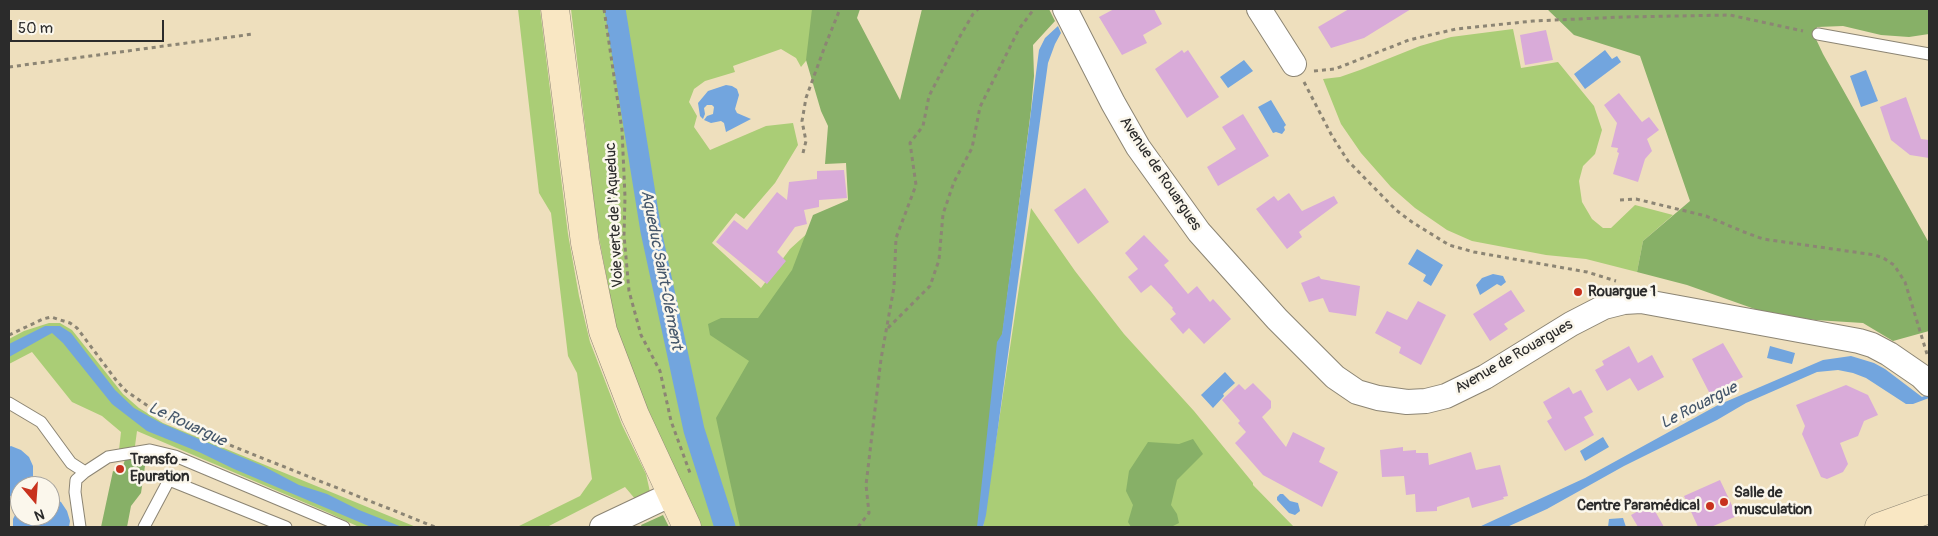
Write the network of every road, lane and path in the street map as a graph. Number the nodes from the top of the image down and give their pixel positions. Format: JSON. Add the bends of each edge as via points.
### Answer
{"nodes":[{"id":1,"x":555,"y":9,"type":"edge"},
{"id":2,"x":604,"y":9,"type":"edge"},
{"id":3,"x":840,"y":9,"type":"edge"},
{"id":4,"x":978,"y":9,"type":"edge"},
{"id":5,"x":1034,"y":9,"type":"edge"},
{"id":6,"x":1066,"y":9,"type":"edge"},
{"id":7,"x":1259,"y":9,"type":"edge"},
{"id":8,"x":253,"y":34,"type":"dead end"},
{"id":9,"x":1818,"y":34,"type":"joint"},
{"id":10,"x":1929,"y":54,"type":"edge"},
{"id":11,"x":1294,"y":64,"type":"junction"},
{"id":12,"x":9,"y":68,"type":"edge"},
{"id":13,"x":803,"y":153,"type":"dead end"},
{"id":14,"x":1620,"y":200,"type":"dead end"},
{"id":15,"x":1641,"y":301,"type":"junction"},
{"id":16,"x":887,"y":329,"type":"junction"},
{"id":17,"x":9,"y":335,"type":"edge"},
{"id":18,"x":1928,"y":358,"type":"edge"},
{"id":19,"x":1929,"y":384,"type":"edge"},
{"id":20,"x":9,"y":403,"type":"edge"},
{"id":21,"x":86,"y":472,"type":"junction"},
{"id":22,"x":691,"y":474,"type":"dead end"},
{"id":23,"x":672,"y":494,"type":"junction"},
{"id":24,"x":1929,"y":509,"type":"edge"},
{"id":25,"x":80,"y":527,"type":"edge"},
{"id":26,"x":144,"y":527,"type":"edge"},
{"id":27,"x":286,"y":527,"type":"edge"},
{"id":28,"x":344,"y":527,"type":"edge"},
{"id":29,"x":435,"y":527,"type":"edge"},
{"id":30,"x":602,"y":527,"type":"edge"},
{"id":31,"x":687,"y":527,"type":"edge"},
{"id":32,"x":858,"y":527,"type":"edge"},
{"id":33,"x":1879,"y":527,"type":"edge"}],
"edges":[{"from":1,"to":23,"type":"street","via":[[585,243],[603,331],[634,415]]},
{"from":2,"to":22,"type":"path","name":"Voie verte de l'Aqueduc","via":[[622,130],[624,235],[629,291],[641,335],[660,371],[671,421]]},
{"from":3,"to":13,"type":"path","via":[[806,98],[802,121],[806,141]]},
{"from":4,"to":16,"type":"path","via":[[929,96],[923,126],[910,143],[916,184],[896,238],[894,287]]},
{"from":5,"to":16,"type":"path","via":[[1019,29],[980,107],[972,148],[954,182],[943,214],[939,260],[930,286]]},
{"from":6,"to":15,"type":"street","name":"Avenue de Rouargues","via":[[1138,147],[1199,232],[1284,325],[1351,389],[1378,398],[1407,402],[1446,396],[1485,377],[1587,315],[1614,304]]},
{"from":7,"to":11,"type":"street"},
{"from":8,"to":12,"type":"path"},
{"from":9,"to":10,"type":"lane"},
{"from":9,"to":11,"type":"path","via":[[1730,15],[1533,21],[1437,33],[1409,40],[1335,69],[1311,70]]},
{"from":11,"to":15,"type":"path","via":[[1348,161],[1412,222],[1449,244],[1474,252],[1587,272],[1636,286]]},
{"from":14,"to":18,"type":"path","via":[[1636,199],[1706,216],[1763,239],[1886,259],[1905,282]]},
{"from":15,"to":19,"type":"street","name":"Avenue de Rouargues","via":[[1859,341],[1889,354]]},
{"from":16,"to":32,"type":"path","via":[[866,485],[869,513]]},
{"from":17,"to":29,"type":"path","via":[[51,317],[70,323],[126,391],[158,413]]},
{"from":20,"to":21,"type":"lane","via":[[41,422],[72,463]]},
{"from":21,"to":25,"type":"lane","via":[[76,480]]},
{"from":21,"to":28,"type":"lane","via":[[116,454],[150,450],[162,452]]},
{"from":23,"to":30,"type":"street"},
{"from":23,"to":31,"type":"street"},
{"from":24,"to":33,"type":"street"},
{"from":26,"to":27,"type":"lane","via":[[169,480]]}]}
